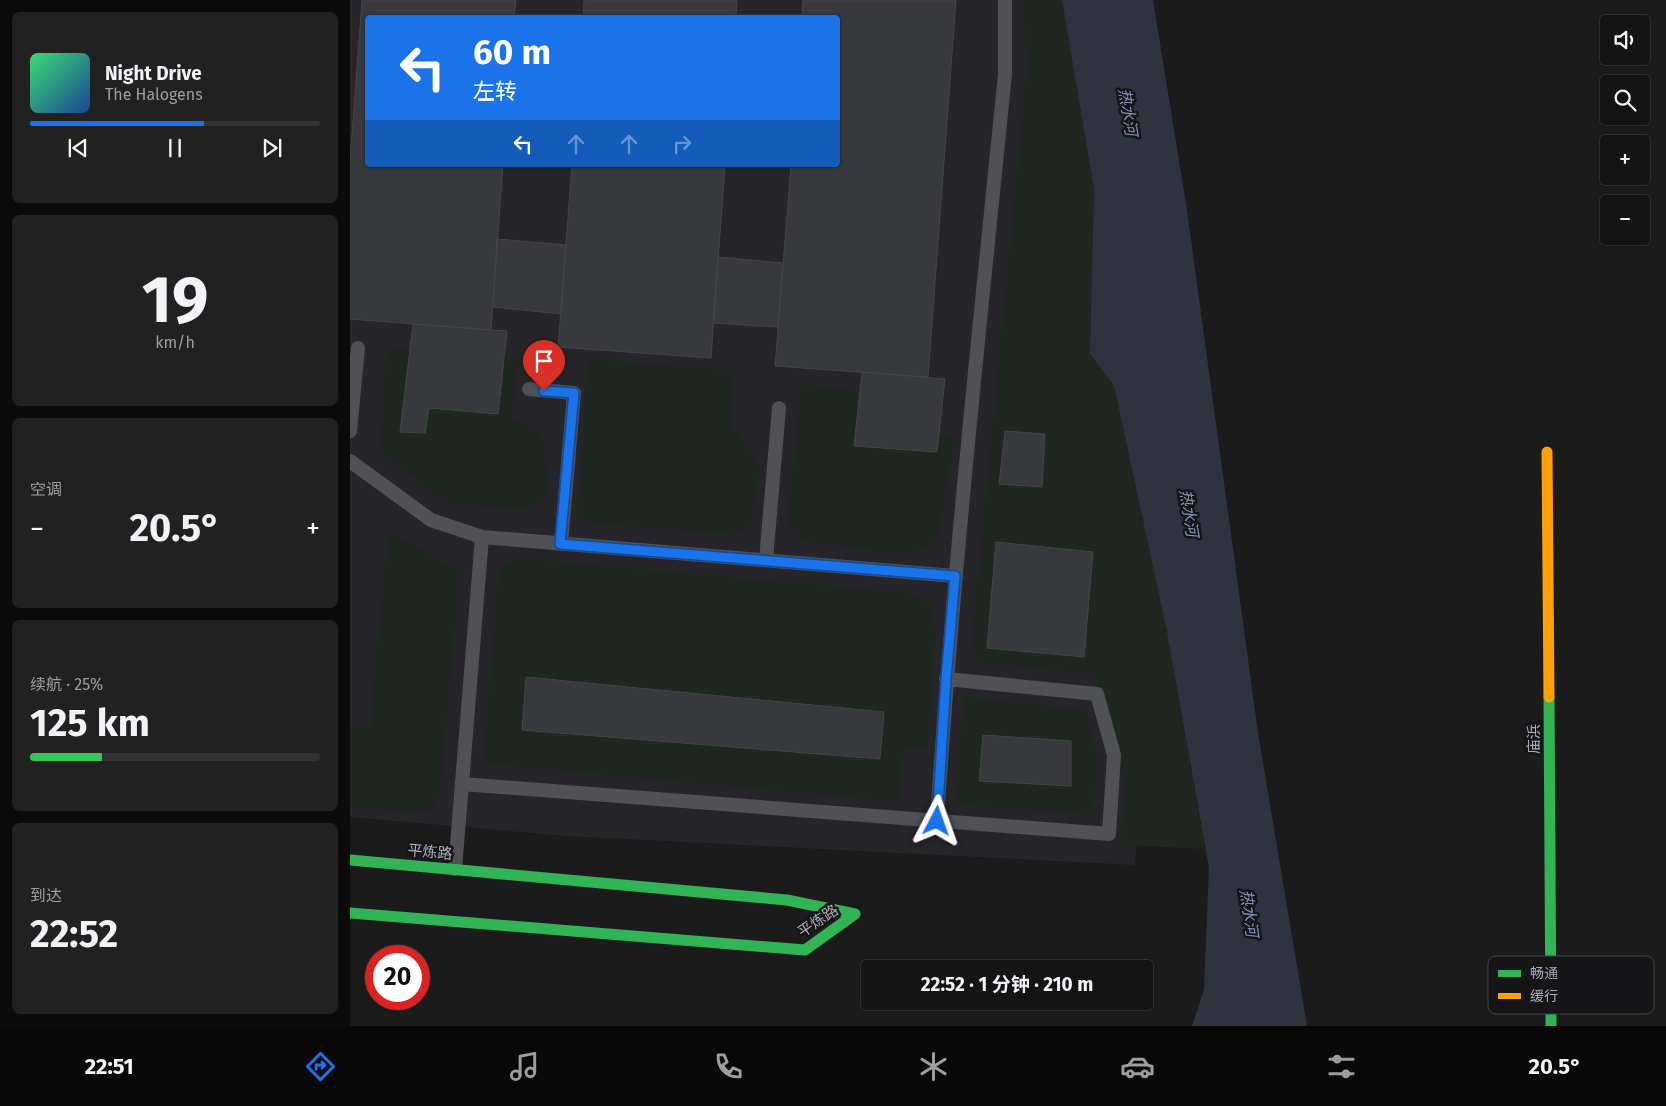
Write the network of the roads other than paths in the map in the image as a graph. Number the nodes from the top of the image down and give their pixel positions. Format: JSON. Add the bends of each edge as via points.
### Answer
{"nodes":[{"id":1,"x":1005,"y":0,"type":"edge"},
{"id":2,"x":358,"y":348,"type":"dead end"},
{"id":3,"x":529,"y":389,"type":"dead end"},
{"id":4,"x":779,"y":408,"type":"dead end"},
{"id":5,"x":350,"y":431,"type":"edge"},
{"id":6,"x":1547,"y":452,"type":"dead end"},
{"id":7,"x":350,"y":461,"type":"edge"},
{"id":8,"x":482,"y":537,"type":"junction"},
{"id":9,"x":560,"y":544,"type":"junction"},
{"id":10,"x":766,"y":560,"type":"junction"},
{"id":11,"x":955,"y":576,"type":"junction"},
{"id":12,"x":946,"y":679,"type":"junction"},
{"id":13,"x":462,"y":784,"type":"junction"},
{"id":14,"x":937,"y":821,"type":"junction"},
{"id":15,"x":350,"y":860,"type":"edge"},
{"id":16,"x":454,"y":869,"type":"junction"},
{"id":17,"x":350,"y":912,"type":"edge"},
{"id":18,"x":1551,"y":956,"type":"edge"}],
"edges":[{"from":1,"to":11,"type":"lane","via":[[1005,74]]},
{"from":2,"to":5,"type":"lane"},
{"from":3,"to":9,"type":"lane","via":[[574,393]]},
{"from":4,"to":10,"type":"lane"},
{"from":6,"to":18,"type":"street","name":"庙浜"},
{"from":7,"to":8,"type":"lane","via":[[431,520]]},
{"from":8,"to":9,"type":"lane"},
{"from":8,"to":13,"type":"lane"},
{"from":9,"to":10,"type":"lane"},
{"from":10,"to":11,"type":"lane"},
{"from":11,"to":12,"type":"lane"},
{"from":12,"to":14,"type":"lane"},
{"from":12,"to":14,"type":"lane","via":[[1097,694],[1114,755],[1109,834]]},
{"from":13,"to":14,"type":"lane"},
{"from":13,"to":16,"type":"lane"},
{"from":15,"to":16,"type":"street","name":"平炼路"},
{"from":16,"to":17,"type":"street","name":"平炼路","via":[[787,900],[856,914],[805,950]]}]}
